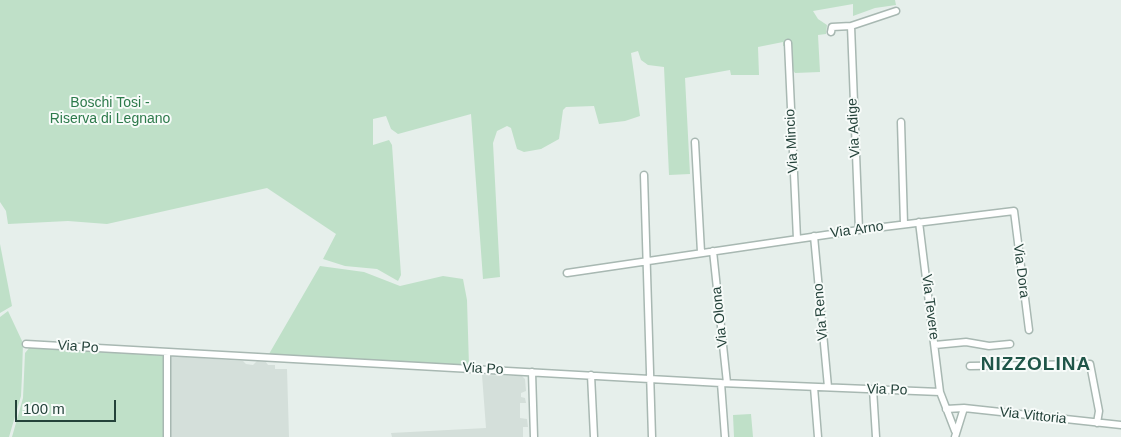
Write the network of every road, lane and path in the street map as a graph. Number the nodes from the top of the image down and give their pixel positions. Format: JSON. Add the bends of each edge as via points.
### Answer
{"nodes":[{"id":1,"x":896,"y":11,"type":"dead end"},
{"id":2,"x":851,"y":26,"type":"junction"},
{"id":3,"x":831,"y":32,"type":"dead end"},
{"id":4,"x":788,"y":43,"type":"dead end"},
{"id":5,"x":901,"y":122,"type":"dead end"},
{"id":6,"x":695,"y":142,"type":"dead end"},
{"id":7,"x":644,"y":175,"type":"dead end"},
{"id":8,"x":1014,"y":211,"type":"joint"},
{"id":9,"x":919,"y":222,"type":"junction"},
{"id":10,"x":904,"y":224,"type":"junction"},
{"id":11,"x":859,"y":230,"type":"junction"},
{"id":12,"x":814,"y":236,"type":"junction"},
{"id":13,"x":797,"y":238,"type":"junction"},
{"id":14,"x":713,"y":250,"type":"junction"},
{"id":15,"x":701,"y":252,"type":"junction"},
{"id":16,"x":647,"y":260,"type":"junction"},
{"id":17,"x":567,"y":272,"type":"dead end"},
{"id":18,"x":1029,"y":330,"type":"dead end"},
{"id":19,"x":26,"y":344,"type":"dead end"},
{"id":20,"x":1010,"y":344,"type":"dead end"},
{"id":21,"x":935,"y":346,"type":"junction"},
{"id":22,"x":167,"y":353,"type":"junction"},
{"id":23,"x":970,"y":366,"type":"dead end"},
{"id":24,"x":532,"y":372,"type":"junction"},
{"id":25,"x":591,"y":375,"type":"junction"},
{"id":26,"x":650,"y":378,"type":"junction"},
{"id":27,"x":724,"y":383,"type":"junction"},
{"id":28,"x":814,"y":386,"type":"junction"},
{"id":29,"x":828,"y":387,"type":"junction"},
{"id":30,"x":873,"y":389,"type":"junction"},
{"id":31,"x":940,"y":392,"type":"junction"},
{"id":32,"x":964,"y":408,"type":"junction"},
{"id":33,"x":946,"y":409,"type":"junction"},
{"id":34,"x":949,"y":418,"type":"junction"},
{"id":35,"x":962,"y":418,"type":"junction"},
{"id":36,"x":1097,"y":423,"type":"junction"},
{"id":37,"x":1121,"y":425,"type":"edge"},
{"id":38,"x":955,"y":434,"type":"edge"},
{"id":39,"x":167,"y":437,"type":"edge"},
{"id":40,"x":534,"y":437,"type":"edge"},
{"id":41,"x":594,"y":437,"type":"edge"},
{"id":42,"x":652,"y":437,"type":"edge"},
{"id":43,"x":724,"y":437,"type":"edge"},
{"id":44,"x":818,"y":437,"type":"edge"},
{"id":45,"x":876,"y":437,"type":"edge"}],
"edges":[{"from":1,"to":2,"type":"street"},
{"from":2,"to":3,"type":"street","via":[[832,27]]},
{"from":2,"to":11,"type":"street","name":"Via Adige"},
{"from":4,"to":13,"type":"street","name":"Via Mincio"},
{"from":5,"to":10,"type":"street"},
{"from":6,"to":15,"type":"street"},
{"from":7,"to":16,"type":"street"},
{"from":8,"to":9,"type":"street","name":"Via Arno"},
{"from":8,"to":18,"type":"street","name":"Via Dora"},
{"from":9,"to":10,"type":"street","name":"Via Arno"},
{"from":9,"to":21,"type":"street","name":"Via Tevere"},
{"from":10,"to":11,"type":"street","name":"Via Arno"},
{"from":11,"to":12,"type":"street","name":"Via Arno"},
{"from":12,"to":13,"type":"street","name":"Via Arno"},
{"from":12,"to":29,"type":"street","name":"Via Reno"},
{"from":13,"to":14,"type":"street","name":"Via Arno"},
{"from":14,"to":15,"type":"street","name":"Via Arno"},
{"from":14,"to":27,"type":"street","name":"Via Olona"},
{"from":15,"to":16,"type":"street","name":"Via Arno"},
{"from":16,"to":17,"type":"street","name":"Via Arno"},
{"from":16,"to":26,"type":"street"},
{"from":19,"to":22,"type":"street","name":"Via Po"},
{"from":20,"to":21,"type":"street","via":[[989,346],[966,342]]},
{"from":21,"to":31,"type":"street","name":"Via Tevere"},
{"from":22,"to":24,"type":"street","name":"Via Po"},
{"from":22,"to":39,"type":"street"},
{"from":23,"to":36,"type":"street","via":[[1090,364],[1099,411]]},
{"from":24,"to":25,"type":"street","name":"Via Po"},
{"from":24,"to":40,"type":"street"},
{"from":25,"to":26,"type":"street","name":"Via Po"},
{"from":25,"to":41,"type":"street"},
{"from":26,"to":27,"type":"street","name":"Via Po"},
{"from":26,"to":42,"type":"street"},
{"from":27,"to":28,"type":"street","name":"Via Po"},
{"from":27,"to":43,"type":"street","name":"Via Olona"},
{"from":28,"to":29,"type":"street","name":"Via Po"},
{"from":28,"to":44,"type":"street"},
{"from":29,"to":30,"type":"street","name":"Via Po"},
{"from":30,"to":31,"type":"street","name":"Via Po"},
{"from":30,"to":45,"type":"street"},
{"from":31,"to":33,"type":"street","name":"Via Tevere"},
{"from":32,"to":33,"type":"street","name":"Via Vittoria"},
{"from":32,"to":35,"type":"street"},
{"from":32,"to":36,"type":"street","name":"Via Vittoria"},
{"from":33,"to":34,"type":"street","name":"Via Tevere"},
{"from":34,"to":35,"type":"street","via":[[956,422]]},
{"from":34,"to":38,"type":"street","name":"Via Tevere"},
{"from":35,"to":38,"type":"street"},
{"from":36,"to":37,"type":"street","name":"Via Vittoria"}]}
